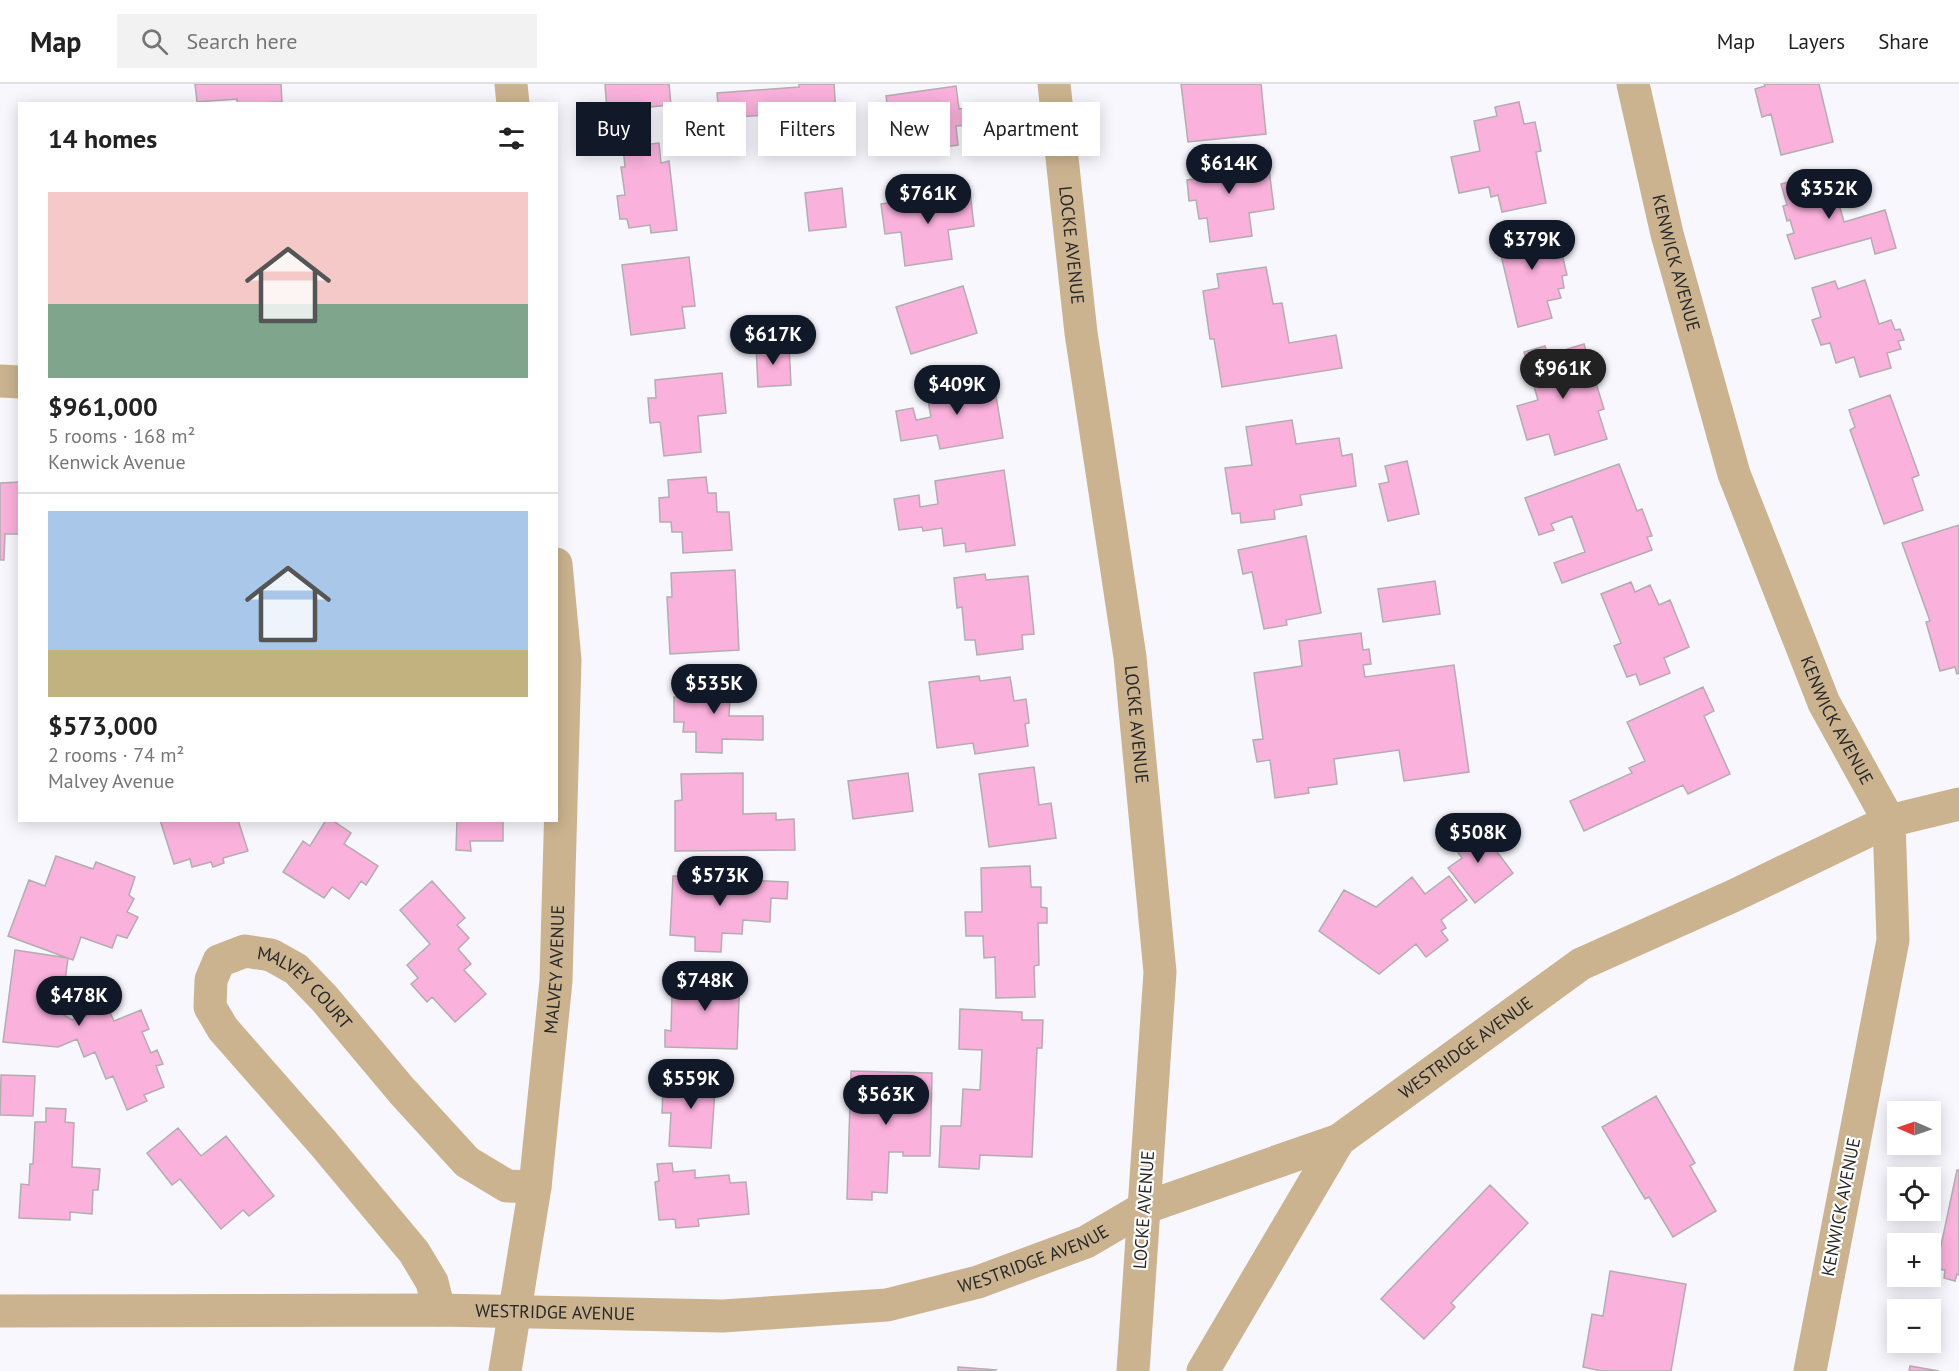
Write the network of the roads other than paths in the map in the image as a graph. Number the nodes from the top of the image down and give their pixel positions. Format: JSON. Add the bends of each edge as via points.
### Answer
{"nodes":[{"id":1,"x":511,"y":84,"type":"edge"},
{"id":2,"x":1054,"y":84,"type":"edge"},
{"id":3,"x":1633,"y":84,"type":"edge"},
{"id":4,"x":513,"y":102,"type":"edge"},
{"id":5,"x":0,"y":381,"type":"edge"},
{"id":6,"x":18,"y":382,"type":"edge"},
{"id":7,"x":558,"y":585,"type":"edge"},
{"id":8,"x":1959,"y":804,"type":"edge"},
{"id":9,"x":1889,"y":821,"type":"junction"},
{"id":10,"x":1340,"y":1140,"type":"junction"},
{"id":11,"x":535,"y":1187,"type":"junction"},
{"id":12,"x":1144,"y":1208,"type":"junction"},
{"id":13,"x":439,"y":1310,"type":"junction"},
{"id":14,"x":0,"y":1311,"type":"edge"},
{"id":15,"x":514,"y":1312,"type":"junction"},
{"id":16,"x":505,"y":1371,"type":"edge"},
{"id":17,"x":1133,"y":1371,"type":"edge"},
{"id":18,"x":1203,"y":1371,"type":"edge"},
{"id":19,"x":1810,"y":1371,"type":"edge"}],
"edges":[{"from":1,"to":4,"type":"street"},
{"from":2,"to":12,"type":"street","name":"LOCKE AVENUE","via":[[1081,333],[1130,657],[1160,972]]},
{"from":3,"to":9,"type":"street","name":"KENWICK AVENUE","via":[[1667,234],[1734,474],[1824,703]]},
{"from":5,"to":6,"type":"street"},
{"from":7,"to":11,"type":"street","name":"MALVEY AVENUE","via":[[565,660],[556,981]]},
{"from":8,"to":9,"type":"street","name":"WESTRIDGE AVENUE"},
{"from":9,"to":10,"type":"street","name":"WESTRIDGE AVENUE","via":[[1581,964]]},
{"from":9,"to":19,"type":"street","name":"KENWICK AVENUE","via":[[1893,940]]},
{"from":10,"to":12,"type":"street","name":"WESTRIDGE AVENUE"},
{"from":10,"to":18,"type":"street"},
{"from":11,"to":13,"type":"street","name":"MALVEY COURT","via":[[507,1186],[467,1162],[296,969],[271,955],[245,951],[219,961],[211,980],[210,1007],[223,1029],[414,1252],[432,1282]]},
{"from":11,"to":15,"type":"street","name":"MALVEY AVENUE"},
{"from":12,"to":15,"type":"street","name":"WESTRIDGE AVENUE","via":[[1086,1242],[978,1282],[887,1305],[723,1316]]},
{"from":12,"to":17,"type":"street","name":"LOCKE AVENUE"},
{"from":13,"to":14,"type":"street","name":"WESTRIDGE AVENUE"},
{"from":13,"to":15,"type":"street","name":"WESTRIDGE AVENUE"},
{"from":15,"to":16,"type":"street","name":"MALVEY AVENUE"}]}
